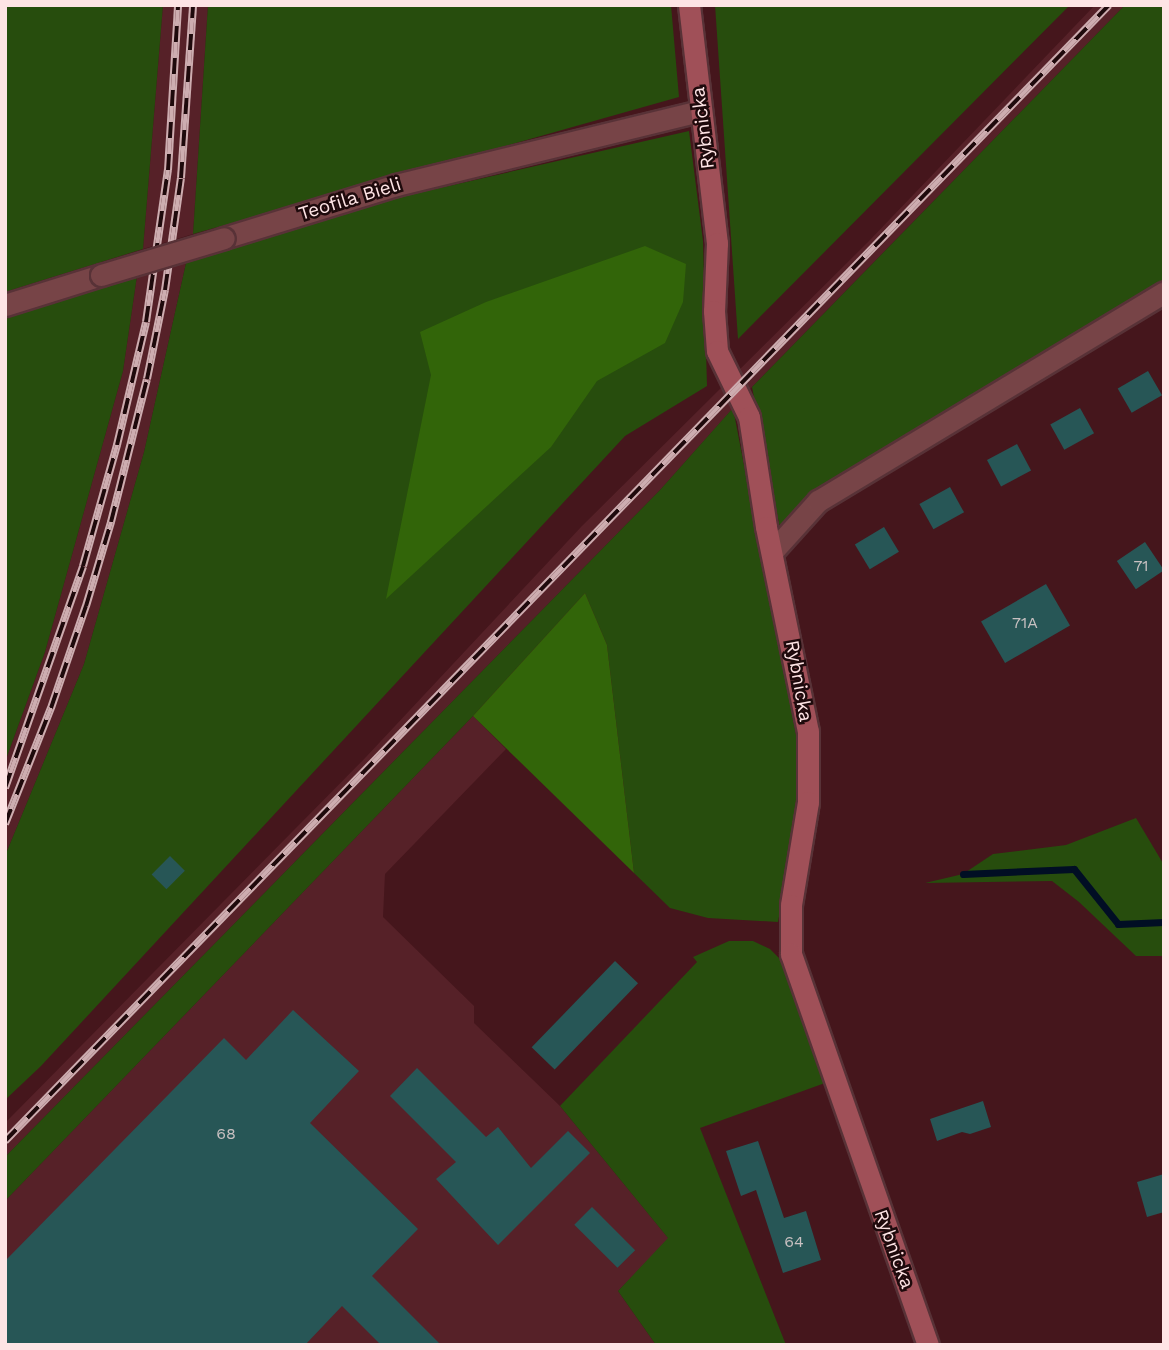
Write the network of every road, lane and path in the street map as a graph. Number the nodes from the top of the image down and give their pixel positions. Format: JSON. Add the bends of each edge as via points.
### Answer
{"nodes":[{"id":1,"x":689,"y":5,"type":"edge"},
{"id":2,"x":700,"y":111,"type":"junction"},
{"id":3,"x":1164,"y":292,"type":"edge"},
{"id":4,"x":5,"y":305,"type":"edge"},
{"id":5,"x":772,"y":552,"type":"junction"},
{"id":6,"x":928,"y":1345,"type":"edge"}],
"edges":[{"from":1,"to":2,"type":"street","name":"Rybnicka"},
{"from":2,"to":4,"type":"street","name":"Teofila Bieli","bridge":true,"via":[[396,185]]},
{"from":2,"to":5,"type":"street","name":"Rybnicka","via":[[717,243],[717,351],[749,417]]},
{"from":3,"to":5,"type":"street","via":[[818,501]]},
{"from":5,"to":6,"type":"street","name":"Rybnicka","via":[[809,744],[808,802],[791,905],[791,954]]}]}
